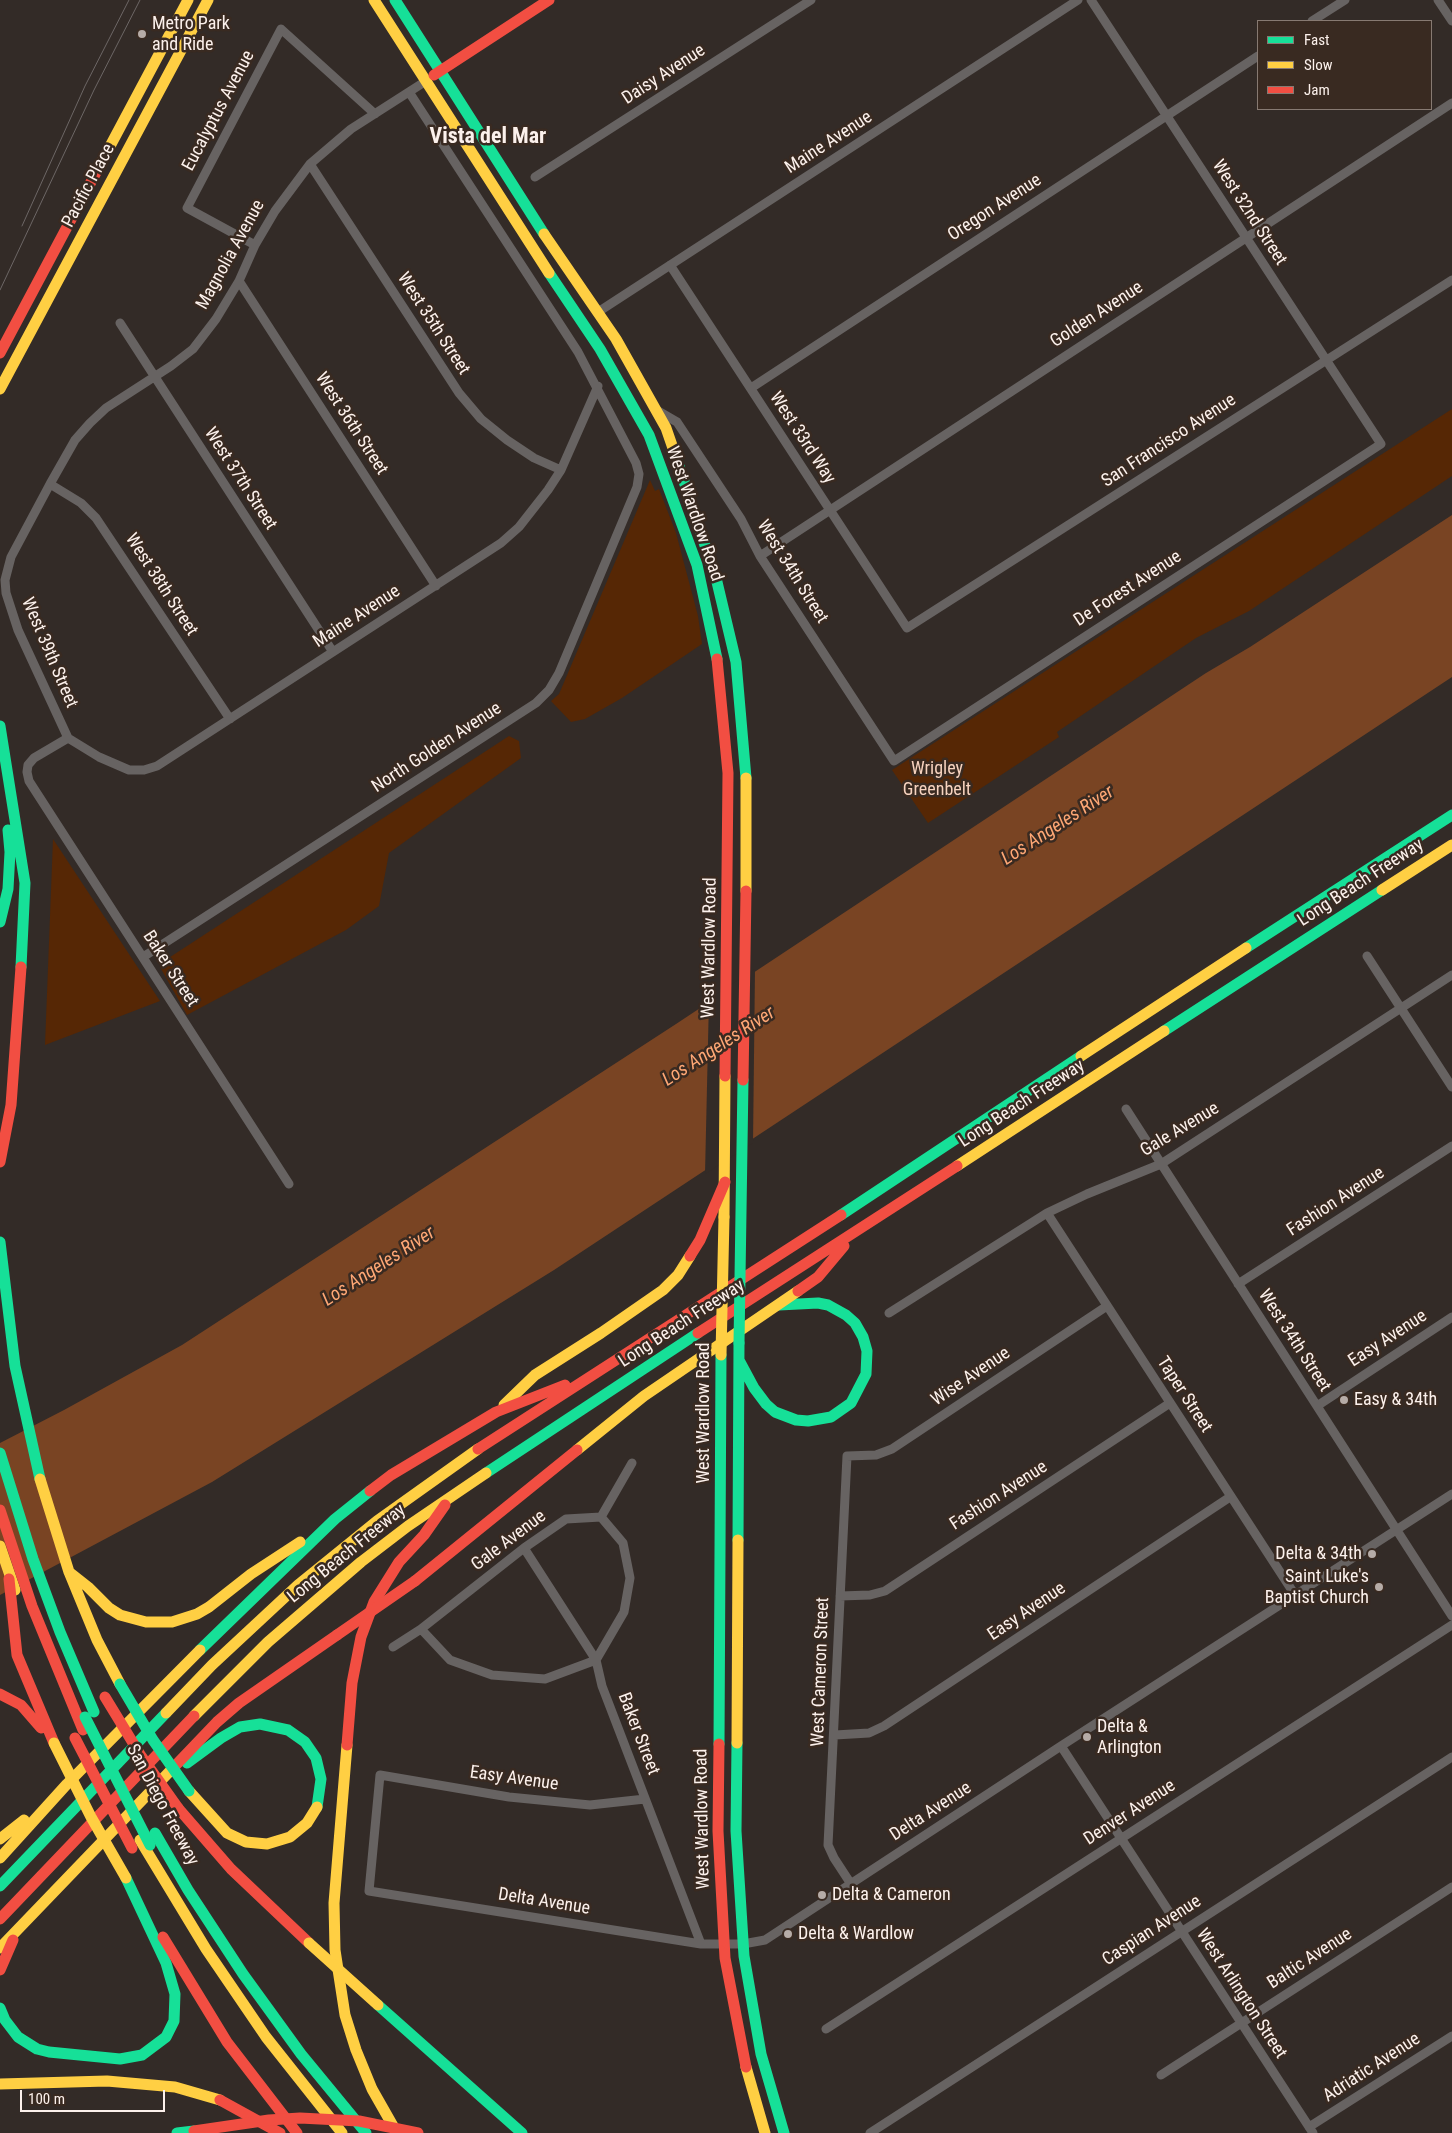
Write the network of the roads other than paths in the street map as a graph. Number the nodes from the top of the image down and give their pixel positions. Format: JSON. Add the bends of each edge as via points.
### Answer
{"nodes":[{"id":1,"x":188,"y":0,"type":"edge"},
{"id":2,"x":208,"y":0,"type":"edge"},
{"id":3,"x":374,"y":0,"type":"edge"},
{"id":4,"x":395,"y":0,"type":"edge"},
{"id":5,"x":549,"y":0,"type":"edge"},
{"id":6,"x":811,"y":0,"type":"edge"},
{"id":7,"x":1078,"y":0,"type":"edge"},
{"id":8,"x":1091,"y":0,"type":"edge"},
{"id":9,"x":1345,"y":0,"type":"edge"},
{"id":10,"x":1438,"y":0,"type":"edge"},
{"id":11,"x":1314,"y":20,"type":"edge"},
{"id":12,"x":1452,"y":21,"type":"edge"},
{"id":13,"x":1257,"y":57,"type":"edge"},
{"id":14,"x":440,"y":70,"type":"junction"},
{"id":15,"x":426,"y":81,"type":"junction"},
{"id":16,"x":409,"y":92,"type":"junction"},
{"id":17,"x":1452,"y":103,"type":"edge"},
{"id":18,"x":375,"y":114,"type":"junction"},
{"id":19,"x":1166,"y":116,"type":"junction"},
{"id":20,"x":310,"y":164,"type":"junction"},
{"id":21,"x":536,"y":177,"type":"dead end"},
{"id":22,"x":1246,"y":238,"type":"junction"},
{"id":23,"x":255,"y":245,"type":"junction"},
{"id":24,"x":670,"y":265,"type":"junction"},
{"id":25,"x":239,"y":281,"type":"junction"},
{"id":26,"x":1451,"y":283,"type":"edge"},
{"id":27,"x":598,"y":312,"type":"junction"},
{"id":28,"x":120,"y":324,"type":"dead end"},
{"id":29,"x":0,"y":353,"type":"edge"},
{"id":30,"x":1325,"y":360,"type":"junction"},
{"id":31,"x":154,"y":376,"type":"junction"},
{"id":32,"x":598,"y":386,"type":"junction"},
{"id":33,"x":751,"y":388,"type":"junction"},
{"id":34,"x":0,"y":389,"type":"edge"},
{"id":35,"x":655,"y":410,"type":"junction"},
{"id":36,"x":1381,"y":444,"type":"joint"},
{"id":37,"x":561,"y":470,"type":"junction"},
{"id":38,"x":50,"y":484,"type":"junction"},
{"id":39,"x":829,"y":510,"type":"junction"},
{"id":40,"x":760,"y":556,"type":"junction"},
{"id":41,"x":5,"y":580,"type":"joint"},
{"id":42,"x":436,"y":586,"type":"junction"},
{"id":43,"x":907,"y":628,"type":"joint"},
{"id":44,"x":333,"y":652,"type":"junction"},
{"id":45,"x":230,"y":719,"type":"junction"},
{"id":46,"x":0,"y":726,"type":"edge"},
{"id":47,"x":68,"y":738,"type":"junction"},
{"id":48,"x":0,"y":751,"type":"edge"},
{"id":49,"x":894,"y":761,"type":"joint"},
{"id":50,"x":1452,"y":815,"type":"edge"},
{"id":51,"x":1452,"y":845,"type":"edge"},
{"id":52,"x":0,"y":922,"type":"edge"},
{"id":53,"x":1367,"y":956,"type":"dead end"},
{"id":54,"x":143,"y":957,"type":"junction"},
{"id":55,"x":1452,"y":975,"type":"edge"},
{"id":56,"x":1401,"y":1008,"type":"junction"},
{"id":57,"x":1452,"y":1087,"type":"edge"},
{"id":58,"x":1126,"y":1109,"type":"dead end"},
{"id":59,"x":1452,"y":1146,"type":"edge"},
{"id":60,"x":0,"y":1162,"type":"edge"},
{"id":61,"x":1161,"y":1164,"type":"junction"},
{"id":62,"x":725,"y":1182,"type":"junction"},
{"id":63,"x":289,"y":1184,"type":"dead end"},
{"id":64,"x":1047,"y":1213,"type":"junction"},
{"id":65,"x":855,"y":1233,"type":"junction"},
{"id":66,"x":0,"y":1242,"type":"edge"},
{"id":67,"x":1238,"y":1284,"type":"junction"},
{"id":68,"x":779,"y":1305,"type":"junction"},
{"id":69,"x":1106,"y":1306,"type":"junction"},
{"id":70,"x":890,"y":1313,"type":"dead end"},
{"id":71,"x":1452,"y":1317,"type":"edge"},
{"id":72,"x":739,"y":1360,"type":"junction"},
{"id":73,"x":601,"y":1370,"type":"junction"},
{"id":74,"x":1170,"y":1403,"type":"junction"},
{"id":75,"x":1316,"y":1406,"type":"junction"},
{"id":76,"x":496,"y":1412,"type":"junction"},
{"id":77,"x":0,"y":1454,"type":"edge"},
{"id":78,"x":847,"y":1456,"type":"joint"},
{"id":79,"x":632,"y":1463,"type":"dead end"},
{"id":80,"x":0,"y":1490,"type":"edge"},
{"id":81,"x":1452,"y":1494,"type":"edge"},
{"id":82,"x":1230,"y":1496,"type":"junction"},
{"id":83,"x":450,"y":1498,"type":"junction"},
{"id":84,"x":0,"y":1510,"type":"edge"},
{"id":85,"x":601,"y":1517,"type":"junction"},
{"id":86,"x":335,"y":1520,"type":"junction"},
{"id":87,"x":1396,"y":1529,"type":"junction"},
{"id":88,"x":0,"y":1546,"type":"edge"},
{"id":89,"x":524,"y":1548,"type":"junction"},
{"id":90,"x":8,"y":1569,"type":"junction"},
{"id":91,"x":68,"y":1572,"type":"junction"},
{"id":92,"x":1295,"y":1595,"type":"junction"},
{"id":93,"x":840,"y":1596,"type":"junction"},
{"id":94,"x":1452,"y":1616,"type":"edge"},
{"id":95,"x":1452,"y":1625,"type":"edge"},
{"id":96,"x":421,"y":1629,"type":"junction"},
{"id":97,"x":48,"y":1639,"type":"junction"},
{"id":98,"x":393,"y":1647,"type":"dead end"},
{"id":99,"x":596,"y":1660,"type":"junction"},
{"id":100,"x":73,"y":1664,"type":"junction"},
{"id":101,"x":0,"y":1694,"type":"edge"},
{"id":102,"x":89,"y":1715,"type":"junction"},
{"id":103,"x":835,"y":1735,"type":"junction"},
{"id":104,"x":54,"y":1743,"type":"junction"},
{"id":105,"x":1061,"y":1746,"type":"junction"},
{"id":106,"x":1452,"y":1756,"type":"edge"},
{"id":107,"x":67,"y":1784,"type":"junction"},
{"id":108,"x":151,"y":1790,"type":"junction"},
{"id":109,"x":645,"y":1799,"type":"junction"},
{"id":110,"x":1121,"y":1838,"type":"junction"},
{"id":111,"x":0,"y":1839,"type":"edge"},
{"id":112,"x":140,"y":1844,"type":"junction"},
{"id":113,"x":0,"y":1858,"type":"edge"},
{"id":114,"x":126,"y":1878,"type":"junction"},
{"id":115,"x":851,"y":1884,"type":"junction"},
{"id":116,"x":0,"y":1886,"type":"edge"},
{"id":117,"x":1452,"y":1888,"type":"edge"},
{"id":118,"x":369,"y":1891,"type":"joint"},
{"id":119,"x":0,"y":1919,"type":"edge"},
{"id":120,"x":18,"y":1930,"type":"junction"},
{"id":121,"x":1182,"y":1932,"type":"junction"},
{"id":122,"x":701,"y":1944,"type":"junction"},
{"id":123,"x":743,"y":1944,"type":"junction"},
{"id":124,"x":725,"y":1945,"type":"junction"},
{"id":125,"x":0,"y":1948,"type":"edge"},
{"id":126,"x":0,"y":1970,"type":"edge"},
{"id":127,"x":0,"y":2008,"type":"edge"},
{"id":128,"x":1241,"y":2023,"type":"junction"},
{"id":129,"x":826,"y":2029,"type":"dead end"},
{"id":130,"x":1452,"y":2036,"type":"edge"},
{"id":131,"x":1161,"y":2075,"type":"dead end"},
{"id":132,"x":0,"y":2084,"type":"edge"},
{"id":133,"x":1311,"y":2130,"type":"edge"},
{"id":134,"x":177,"y":2133,"type":"edge"},
{"id":135,"x":280,"y":2133,"type":"edge"},
{"id":136,"x":297,"y":2133,"type":"edge"},
{"id":137,"x":330,"y":2133,"type":"edge"},
{"id":138,"x":342,"y":2133,"type":"edge"},
{"id":139,"x":351,"y":2133,"type":"edge"},
{"id":140,"x":366,"y":2133,"type":"edge"},
{"id":141,"x":397,"y":2133,"type":"edge"},
{"id":142,"x":418,"y":2133,"type":"edge"},
{"id":143,"x":522,"y":2133,"type":"edge"},
{"id":144,"x":766,"y":2133,"type":"edge"},
{"id":145,"x":784,"y":2133,"type":"edge"},
{"id":146,"x":870,"y":2133,"type":"edge"}],
"edges":[{"from":1,"to":29,"type":"main road","name":"Pacific Place"},
{"from":2,"to":34,"type":"main road","name":"Pacific Place"},
{"from":3,"to":15,"type":"main road","name":"West Wardlow Road"},
{"from":4,"to":14,"type":"main road","name":"West Wardlow Road"},
{"from":5,"to":14,"type":"main road","name":"Magnolia Avenue"},
{"from":6,"to":21,"type":"street","name":"Daisy Avenue"},
{"from":7,"to":24,"type":"street","name":"Maine Avenue"},
{"from":8,"to":19,"type":"street","name":"West 32nd Street"},
{"from":9,"to":11,"type":"street"},
{"from":10,"to":12,"type":"street"},
{"from":13,"to":19,"type":"street","name":"Oregon Avenue"},
{"from":14,"to":15,"type":"main road","name":"Magnolia Avenue"},
{"from":14,"to":27,"type":"main road","name":"West Wardlow Road","via":[[534,219]]},
{"from":15,"to":16,"type":"street","name":"Magnolia Avenue"},
{"from":15,"to":62,"type":"main road","name":"West Wardlow Road","via":[[519,229],[600,348],[649,435],[697,565],[718,664],[728,774]]},
{"from":16,"to":18,"type":"street","name":"Magnolia Avenue"},
{"from":16,"to":32,"type":"street"},
{"from":17,"to":22,"type":"street","name":"Golden Avenue"},
{"from":18,"to":20,"type":"street","name":"Magnolia Avenue"},
{"from":18,"to":23,"type":"street","name":"Eucalyptus Avenue","via":[[281,29],[187,208]]},
{"from":19,"to":22,"type":"street","name":"West 32nd Street"},
{"from":19,"to":33,"type":"street","name":"Oregon Avenue"},
{"from":20,"to":23,"type":"street","name":"Magnolia Avenue","via":[[275,211]]},
{"from":20,"to":37,"type":"street","name":"West 35th Street","via":[[460,394],[481,419],[507,440],[534,458]]},
{"from":22,"to":30,"type":"street","name":"West 32nd Street"},
{"from":22,"to":39,"type":"street","name":"Golden Avenue"},
{"from":23,"to":25,"type":"street","name":"Magnolia Avenue"},
{"from":24,"to":27,"type":"street","name":"Maine Avenue"},
{"from":24,"to":33,"type":"street","name":"West 33rd Way"},
{"from":25,"to":31,"type":"street","name":"Magnolia Avenue","via":[[193,349]]},
{"from":25,"to":42,"type":"street","name":"West 36th Street"},
{"from":26,"to":30,"type":"street","name":"San Francisco Avenue"},
{"from":27,"to":35,"type":"main road","name":"West Wardlow Road"},
{"from":28,"to":31,"type":"street","name":"West 37th Street"},
{"from":30,"to":36,"type":"street","name":"West 32nd Street"},
{"from":30,"to":43,"type":"street","name":"San Francisco Avenue"},
{"from":31,"to":38,"type":"street","name":"Magnolia Avenue","via":[[106,408],[90,423],[75,440]]},
{"from":31,"to":44,"type":"street","name":"West 37th Street"},
{"from":32,"to":37,"type":"street","name":"Maine Avenue"},
{"from":32,"to":54,"type":"street","name":"North Golden Avenue","via":[[639,474],[637,488],[549,690],[536,703]]},
{"from":33,"to":39,"type":"street","name":"West 33rd Way"},
{"from":35,"to":40,"type":"street","name":"West 34th Street","via":[[677,422],[741,519]]},
{"from":35,"to":72,"type":"main road","name":"West Wardlow Road","bridge":true,"via":[[666,428],[717,582],[736,662],[746,773]]},
{"from":36,"to":49,"type":"street","name":"De Forest Avenue"},
{"from":37,"to":42,"type":"street","name":"Maine Avenue","via":[[519,527],[501,544]]},
{"from":38,"to":41,"type":"street","name":"Magnolia Avenue","via":[[12,557]]},
{"from":38,"to":45,"type":"street","name":"West 38th Street","via":[[81,503],[96,518]]},
{"from":39,"to":40,"type":"street","name":"Golden Avenue"},
{"from":39,"to":43,"type":"street","name":"West 33rd Way"},
{"from":40,"to":49,"type":"street","name":"West 34th Street"},
{"from":41,"to":47,"type":"street","name":"West 39th Street","via":[[8,604],[18,630]]},
{"from":42,"to":44,"type":"street","name":"Maine Avenue"},
{"from":44,"to":45,"type":"street","name":"Maine Avenue"},
{"from":45,"to":47,"type":"street","name":"Maine Avenue","via":[[158,766],[144,770],[129,770],[113,764]]},
{"from":46,"to":60,"type":"main road","via":[[21,850],[25,908],[11,1106]]},
{"from":47,"to":54,"type":"street","name":"Baker Street","via":[[34,758],[27,772],[34,790]]},
{"from":48,"to":52,"type":"main road","via":[[10,861],[8,890]]},
{"from":50,"to":73,"type":"main road","name":"Long Beach Freeway"},
{"from":51,"to":65,"type":"main road","name":"Long Beach Freeway"},
{"from":53,"to":56,"type":"street"},
{"from":54,"to":63,"type":"street","name":"Baker Street"},
{"from":55,"to":56,"type":"street","name":"Gale Avenue"},
{"from":56,"to":57,"type":"street"},
{"from":56,"to":61,"type":"street","name":"Gale Avenue"},
{"from":58,"to":61,"type":"street","name":"West 34th Street"},
{"from":59,"to":67,"type":"street","name":"Fashion Avenue"},
{"from":61,"to":64,"type":"street","name":"Gale Avenue"},
{"from":61,"to":67,"type":"street","name":"West 34th Street"},
{"from":62,"to":76,"type":"main road","via":[[687,1263],[663,1290],[535,1376]]},
{"from":62,"to":124,"type":"main road","name":"West Wardlow Road","bridge":true,"via":[[718,1831]]},
{"from":64,"to":69,"type":"street","name":"Taper Street"},
{"from":64,"to":70,"type":"street","name":"Gale Avenue"},
{"from":65,"to":68,"type":"main road","via":[[818,1277]]},
{"from":65,"to":83,"type":"main road","name":"Long Beach Freeway"},
{"from":66,"to":91,"type":"main road","via":[[15,1366],[31,1444]]},
{"from":67,"to":75,"type":"street","name":"West 34th Street"},
{"from":68,"to":72,"type":"main road","via":[[828,1305],[846,1314],[854,1323],[868,1351],[866,1374],[858,1394],[831,1417],[796,1420],[775,1412],[766,1404]]},
{"from":68,"to":108,"type":"main road","bridge":true,"via":[[644,1396],[415,1581],[239,1703]]},
{"from":69,"to":74,"type":"street","name":"Taper Street"},
{"from":69,"to":78,"type":"street","name":"Wise Avenue","via":[[892,1449],[876,1455]]},
{"from":71,"to":75,"type":"street","name":"Easy Avenue"},
{"from":72,"to":123,"type":"main road","name":"West Wardlow Road","via":[[736,1831]]},
{"from":73,"to":76,"type":"main road"},
{"from":73,"to":116,"type":"main road","name":"Long Beach Freeway","via":[[442,1474],[333,1555],[212,1665]]},
{"from":74,"to":82,"type":"street","name":"Taper Street"},
{"from":74,"to":93,"type":"street","name":"Fashion Avenue","via":[[885,1591]]},
{"from":75,"to":87,"type":"street","name":"West 34th Street"},
{"from":76,"to":86,"type":"main road","via":[[392,1475]]},
{"from":77,"to":97,"type":"main road","name":"San Diego Freeway","via":[[30,1551]]},
{"from":78,"to":93,"type":"street","name":"West Cameron Street"},
{"from":79,"to":85,"type":"street"},
{"from":80,"to":97,"type":"main road"},
{"from":81,"to":87,"type":"street","name":"Delta Avenue"},
{"from":82,"to":92,"type":"street","name":"Taper Street"},
{"from":82,"to":103,"type":"street","name":"Easy Avenue","via":[[884,1726],[869,1733]]},
{"from":83,"to":119,"type":"main road","name":"Long Beach Freeway","via":[[361,1562],[268,1642]]},
{"from":83,"to":141,"type":"main road","via":[[424,1535],[398,1562],[374,1602],[361,1637],[354,1668],[334,1903],[335,1950],[342,2002],[372,2089]]},
{"from":84,"to":97,"type":"main road"},
{"from":85,"to":89,"type":"street","name":"Gale Avenue","via":[[566,1519]]},
{"from":85,"to":99,"type":"street","via":[[623,1543],[630,1578],[624,1612]]},
{"from":86,"to":91,"type":"main road","via":[[251,1574],[209,1607],[172,1622],[146,1622],[120,1614]]},
{"from":86,"to":107,"type":"main road"},
{"from":87,"to":92,"type":"street","name":"Delta Avenue"},
{"from":87,"to":94,"type":"street","name":"West 34th Street"},
{"from":88,"to":90,"type":"main road","name":"San Diego Freeway"},
{"from":89,"to":96,"type":"street","name":"Gale Avenue"},
{"from":89,"to":99,"type":"street","name":"Baker Street"},
{"from":90,"to":97,"type":"main road","name":"San Diego Freeway"},
{"from":90,"to":104,"type":"main road","via":[[17,1655]]},
{"from":91,"to":108,"type":"main road","bridge":true,"via":[[120,1684],[154,1740],[189,1791],[227,1833],[246,1842],[267,1844],[290,1837],[307,1823],[318,1805],[321,1779],[316,1758],[297,1736],[280,1726],[260,1724],[231,1732]]},
{"from":92,"to":105,"type":"street","name":"Delta Avenue"},
{"from":93,"to":103,"type":"street","name":"West Cameron Street"},
{"from":95,"to":110,"type":"street","name":"Denver Avenue"},
{"from":96,"to":98,"type":"street","name":"Gale Avenue"},
{"from":96,"to":99,"type":"street","via":[[450,1660],[492,1675],[545,1679]]},
{"from":97,"to":100,"type":"main road","name":"San Diego Freeway"},
{"from":97,"to":102,"type":"main road"},
{"from":97,"to":112,"type":"main road","name":"San Diego Freeway","bridge":true,"via":[[79,1734]]},
{"from":99,"to":109,"type":"street","name":"Baker Street","via":[[602,1686]]},
{"from":100,"to":102,"type":"main road","name":"San Diego Freeway"},
{"from":100,"to":143,"type":"main road","bridge":true,"via":[[105,1697],[178,1808],[231,1869]]},
{"from":101,"to":104,"type":"main road","via":[[21,1705]]},
{"from":102,"to":112,"type":"main road","bridge":true},
{"from":102,"to":140,"type":"main road","name":"San Diego Freeway","via":[[188,1890],[253,1988],[322,2082]]},
{"from":103,"to":115,"type":"street","name":"West Cameron Street","via":[[828,1845]]},
{"from":104,"to":114,"type":"main road","bridge":true},
{"from":105,"to":110,"type":"street","name":"West Arlington Street"},
{"from":105,"to":115,"type":"street","name":"Delta Avenue"},
{"from":106,"to":121,"type":"street","name":"Caspian Avenue"},
{"from":107,"to":111,"type":"main road"},
{"from":107,"to":113,"type":"main road"},
{"from":108,"to":120,"type":"main road"},
{"from":109,"to":118,"type":"street","name":"Easy Avenue","via":[[590,1805],[509,1797],[380,1775]]},
{"from":109,"to":122,"type":"street","name":"Baker Street"},
{"from":110,"to":121,"type":"street","name":"West Arlington Street"},
{"from":110,"to":129,"type":"street","name":"Denver Avenue"},
{"from":112,"to":137,"type":"main road","name":"San Diego Freeway","via":[[159,1894],[229,2002]]},
{"from":112,"to":138,"type":"main road","via":[[244,2005]]},
{"from":112,"to":139,"type":"main road","via":[[272,2035]]},
{"from":114,"to":127,"type":"main road","via":[[166,1963],[175,1994],[174,2021],[160,2044],[142,2055],[120,2059],[49,2052],[37,2049],[18,2037]]},
{"from":114,"to":136,"type":"main road","via":[[227,2042]]},
{"from":115,"to":123,"type":"street","name":"Delta Avenue","via":[[765,1940]]},
{"from":117,"to":128,"type":"street","name":"Baltic Avenue"},
{"from":118,"to":122,"type":"street","name":"Delta Avenue"},
{"from":120,"to":125,"type":"main road"},
{"from":120,"to":126,"type":"main road"},
{"from":121,"to":128,"type":"street","name":"West Arlington Street"},
{"from":121,"to":146,"type":"street","name":"Caspian Avenue"},
{"from":122,"to":124,"type":"street","name":"Delta Avenue"},
{"from":123,"to":124,"type":"street","name":"Delta Avenue"},
{"from":123,"to":145,"type":"main road","name":"West Wardlow Road","via":[[761,2054]]},
{"from":124,"to":144,"type":"main road","name":"West Wardlow Road","via":[[743,2058]]},
{"from":128,"to":131,"type":"street","name":"Baltic Avenue"},
{"from":128,"to":133,"type":"street","name":"West Arlington Street"},
{"from":130,"to":133,"type":"street","name":"Adriatic Avenue"},
{"from":132,"to":135,"type":"main road","via":[[107,2081],[175,2087],[224,2102]]},
{"from":134,"to":142,"type":"main road","bridge":true,"via":[[300,2118],[359,2122]]}]}
